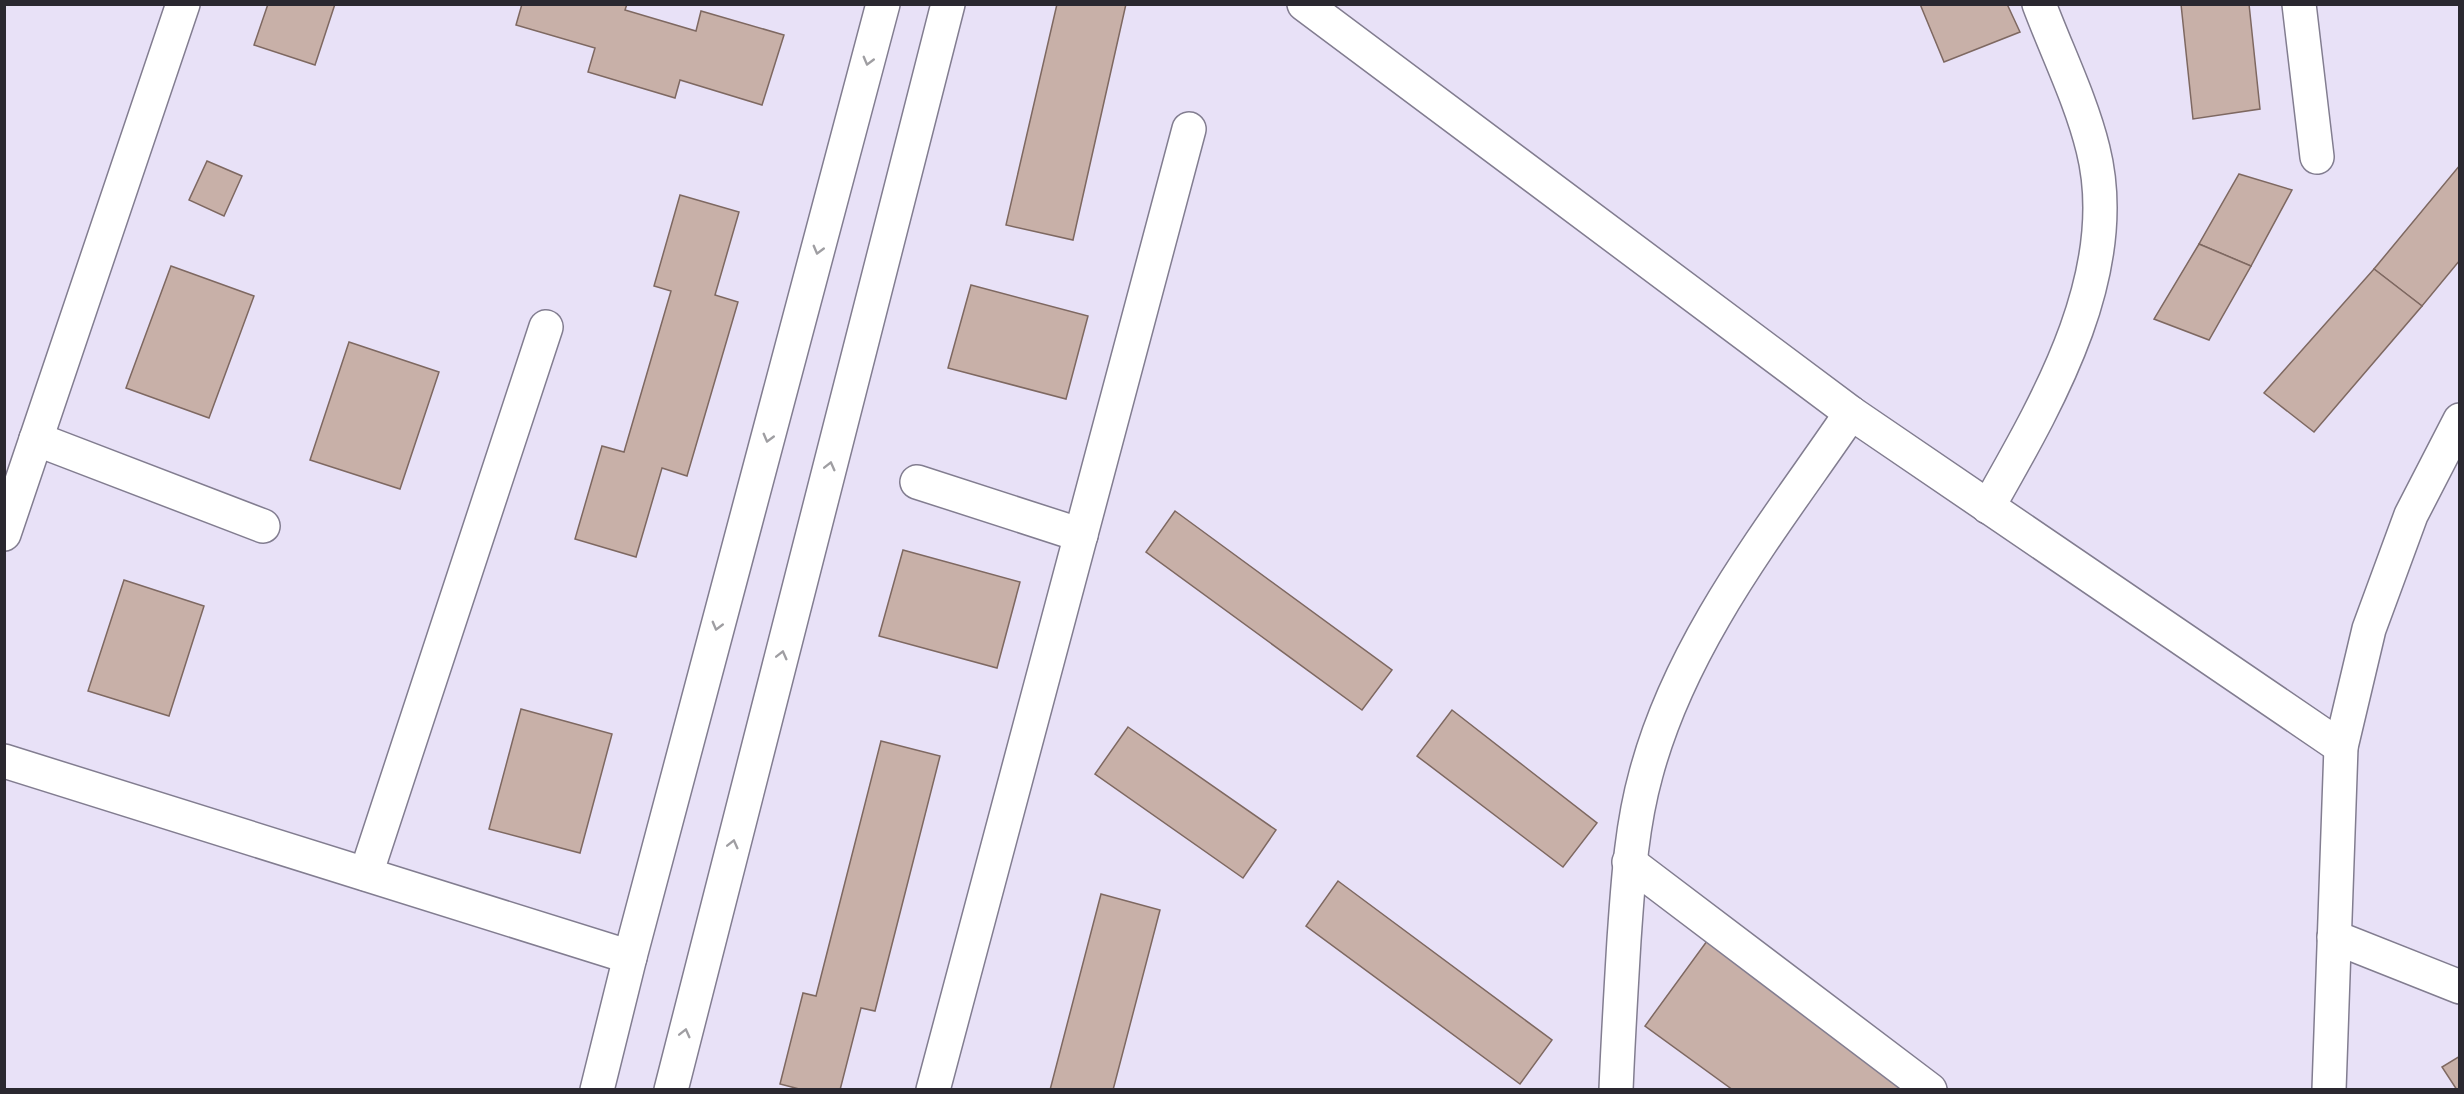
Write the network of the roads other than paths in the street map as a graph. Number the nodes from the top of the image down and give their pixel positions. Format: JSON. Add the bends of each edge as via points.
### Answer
{"nodes":[{"id":1,"x":183,"y":4,"type":"edge"},
{"id":2,"x":883,"y":4,"type":"edge"},
{"id":3,"x":948,"y":4,"type":"edge"},
{"id":4,"x":1304,"y":4,"type":"edge"},
{"id":5,"x":2039,"y":4,"type":"edge"},
{"id":6,"x":2299,"y":4,"type":"edge"},
{"id":7,"x":1189,"y":129,"type":"dead end"},
{"id":8,"x":2318,"y":157,"type":"dead end"},
{"id":9,"x":546,"y":327,"type":"dead end"},
{"id":10,"x":1851,"y":413,"type":"junction"},
{"id":11,"x":2460,"y":420,"type":"edge"},
{"id":12,"x":36,"y":439,"type":"junction"},
{"id":13,"x":917,"y":482,"type":"dead end"},
{"id":14,"x":1989,"y":507,"type":"junction"},
{"id":15,"x":263,"y":526,"type":"dead end"},
{"id":16,"x":4,"y":534,"type":"edge"},
{"id":17,"x":1081,"y":535,"type":"junction"},
{"id":18,"x":2341,"y":747,"type":"junction"},
{"id":19,"x":4,"y":761,"type":"edge"},
{"id":20,"x":1629,"y":862,"type":"junction"},
{"id":21,"x":366,"y":874,"type":"junction"},
{"id":22,"x":2334,"y":937,"type":"junction"},
{"id":23,"x":630,"y":957,"type":"junction"},
{"id":24,"x":2460,"y":987,"type":"edge"},
{"id":25,"x":597,"y":1089,"type":"edge"},
{"id":26,"x":671,"y":1089,"type":"edge"},
{"id":27,"x":933,"y":1089,"type":"edge"},
{"id":28,"x":1616,"y":1089,"type":"edge"},
{"id":29,"x":1930,"y":1089,"type":"edge"},
{"id":30,"x":2329,"y":1089,"type":"edge"}],
"edges":[{"from":1,"to":12,"type":"street"},
{"from":2,"to":23,"type":"street","one_way":true},
{"from":26,"to":3,"type":"street","one_way":true},
{"from":4,"to":10,"type":"street"},
{"from":5,"to":14,"type":"street","via":[[2093,150],[2100,198],[2099,247],[2090,295],[2072,340]]},
{"from":6,"to":8,"type":"street"},
{"from":7,"to":17,"type":"street"},
{"from":9,"to":21,"type":"street"},
{"from":10,"to":14,"type":"street"},
{"from":10,"to":20,"type":"street","via":[[1753,556],[1688,666],[1664,719],[1646,775]]},
{"from":11,"to":18,"type":"street","via":[[2411,515],[2369,629]]},
{"from":12,"to":15,"type":"street"},
{"from":12,"to":16,"type":"street"},
{"from":13,"to":17,"type":"street"},
{"from":14,"to":18,"type":"street"},
{"from":17,"to":27,"type":"street"},
{"from":18,"to":22,"type":"street"},
{"from":19,"to":21,"type":"street"},
{"from":20,"to":28,"type":"street"},
{"from":20,"to":29,"type":"street"},
{"from":21,"to":23,"type":"street"},
{"from":22,"to":24,"type":"street"},
{"from":22,"to":30,"type":"street"},
{"from":23,"to":25,"type":"street"}]}
